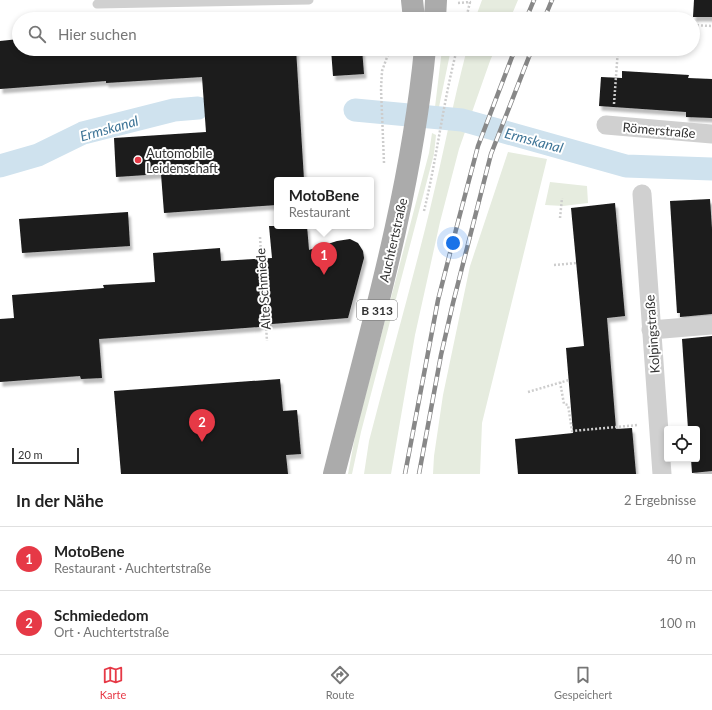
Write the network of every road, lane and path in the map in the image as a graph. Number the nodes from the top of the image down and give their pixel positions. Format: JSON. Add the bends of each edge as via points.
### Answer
{"nodes":[{"id":1,"x":309,"y":0,"type":"edge"},
{"id":2,"x":412,"y":0,"type":"edge"},
{"id":3,"x":436,"y":0,"type":"edge"},
{"id":4,"x":470,"y":2,"type":"dead end"},
{"id":5,"x":97,"y":4,"type":"dead end"},
{"id":6,"x":413,"y":12,"type":"edge"},
{"id":7,"x":435,"y":12,"type":"edge"},
{"id":8,"x":468,"y":12,"type":"edge"},
{"id":9,"x":700,"y":25,"type":"edge"},
{"id":10,"x":712,"y":26,"type":"edge"},
{"id":11,"x":387,"y":56,"type":"edge"},
{"id":12,"x":424,"y":56,"type":"edge"},
{"id":13,"x":456,"y":56,"type":"edge"},
{"id":14,"x":618,"y":56,"type":"edge"},
{"id":15,"x":616,"y":84,"type":"dead end"},
{"id":16,"x":606,"y":126,"type":"dead end"},
{"id":17,"x":712,"y":134,"type":"edge"},
{"id":18,"x":440,"y":135,"type":"dead end"},
{"id":19,"x":384,"y":168,"type":"dead end"},
{"id":20,"x":642,"y":194,"type":"dead end"},
{"id":21,"x":562,"y":198,"type":"dead end"},
{"id":22,"x":560,"y":218,"type":"dead end"},
{"id":23,"x":260,"y":237,"type":"dead end"},
{"id":24,"x":577,"y":263,"type":"dead end"},
{"id":25,"x":554,"y":265,"type":"dead end"},
{"id":26,"x":712,"y":326,"type":"edge"},
{"id":27,"x":651,"y":330,"type":"junction"},
{"id":28,"x":267,"y":341,"type":"dead end"},
{"id":29,"x":568,"y":380,"type":"dead end"},
{"id":30,"x":560,"y":382,"type":"junction"},
{"id":31,"x":528,"y":392,"type":"dead end"},
{"id":32,"x":658,"y":424,"type":"junction"},
{"id":33,"x":334,"y":474,"type":"edge"},
{"id":34,"x":662,"y":474,"type":"edge"}],
"edges":[{"from":1,"to":5,"type":"lane"},
{"from":2,"to":6,"type":"main road"},
{"from":3,"to":7,"type":"main road"},
{"from":4,"to":8,"type":"path"},
{"from":9,"to":10,"type":"path"},
{"from":11,"to":19,"type":"path","via":[[382,71],[381,89]]},
{"from":12,"to":33,"type":"main road","name":"Auchtertstraße","number":"B 313","via":[[413,145],[389,262]]},
{"from":13,"to":18,"type":"path"},
{"from":14,"to":15,"type":"path"},
{"from":16,"to":17,"type":"street","name":"Römerstraße"},
{"from":20,"to":27,"type":"street","name":"Kolpingstraße"},
{"from":21,"to":22,"type":"path"},
{"from":23,"to":28,"type":"path","name":"Alte Schmiede"},
{"from":24,"to":25,"type":"path"},
{"from":26,"to":27,"type":"street"},
{"from":27,"to":32,"type":"street","name":"Kolpingstraße"},
{"from":29,"to":30,"type":"path"},
{"from":30,"to":31,"type":"path"},
{"from":30,"to":32,"type":"path","via":[[564,404],[568,405],[572,431]]},
{"from":32,"to":34,"type":"street","name":"Kolpingstraße"}]}
